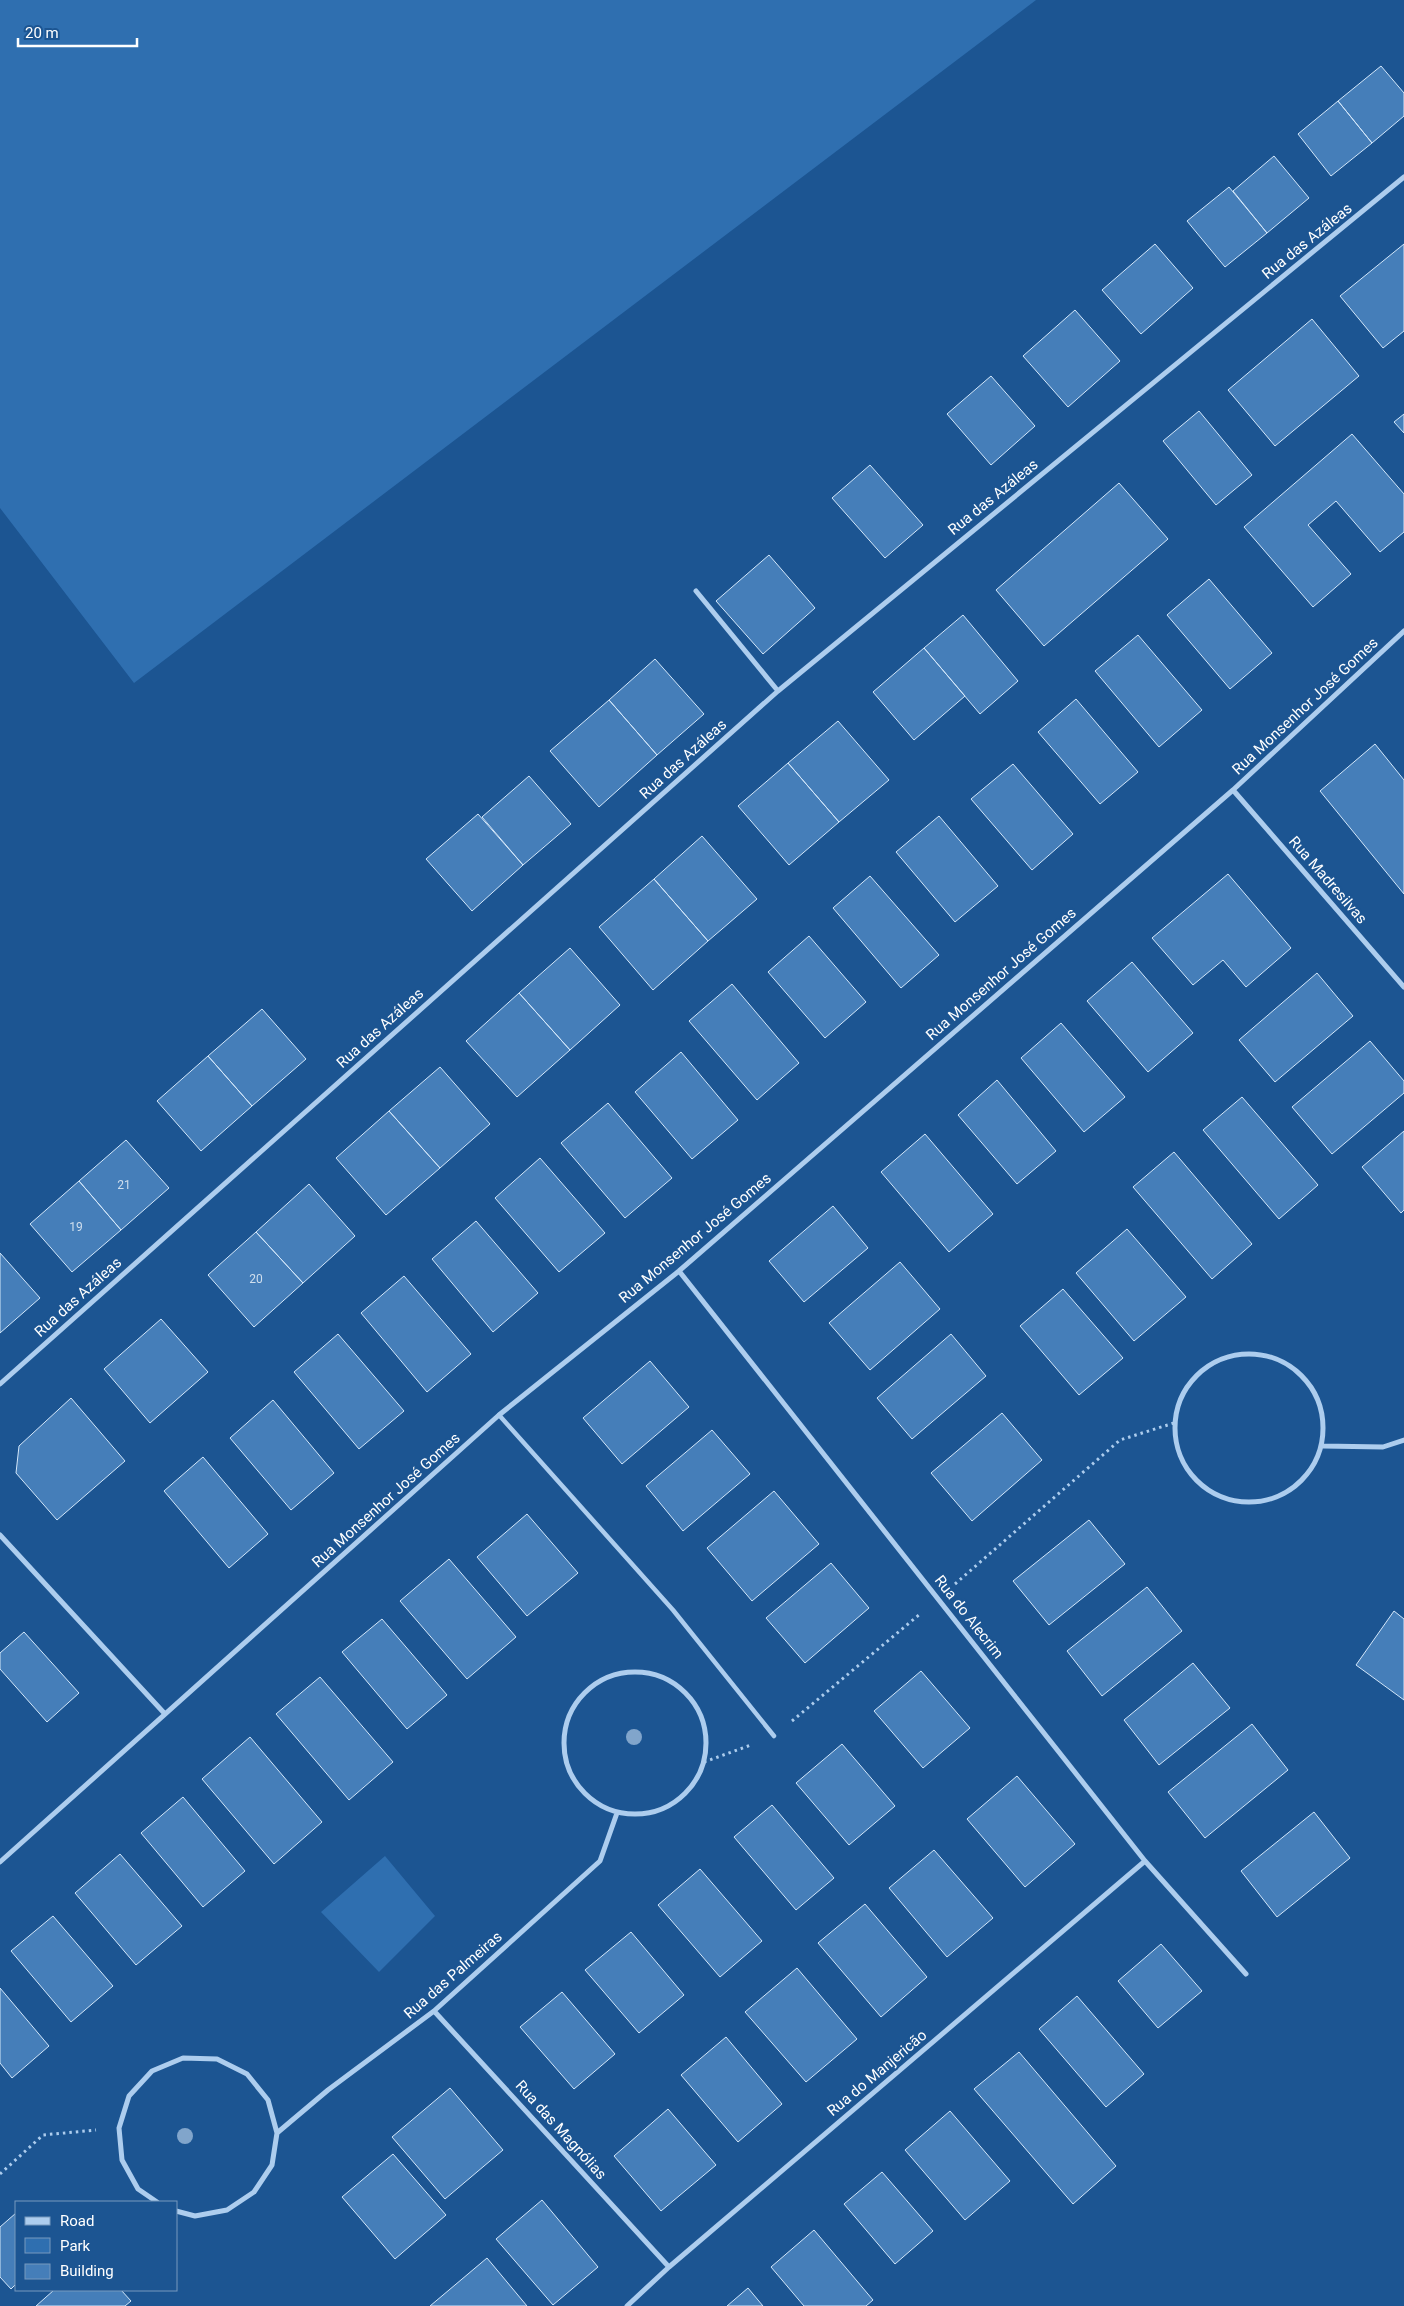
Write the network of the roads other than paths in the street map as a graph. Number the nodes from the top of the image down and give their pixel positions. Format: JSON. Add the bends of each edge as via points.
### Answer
{"nodes":[{"id":1,"x":1404,"y":177,"type":"edge"},
{"id":2,"x":696,"y":591,"type":"dead end"},
{"id":3,"x":1404,"y":631,"type":"edge"},
{"id":4,"x":778,"y":691,"type":"junction"},
{"id":5,"x":1233,"y":790,"type":"junction"},
{"id":6,"x":1404,"y":987,"type":"edge"},
{"id":7,"x":679,"y":1271,"type":"junction"},
{"id":8,"x":0,"y":1384,"type":"edge"},
{"id":9,"x":499,"y":1415,"type":"junction"},
{"id":10,"x":1404,"y":1440,"type":"edge"},
{"id":11,"x":1323,"y":1446,"type":"junction"},
{"id":12,"x":0,"y":1535,"type":"edge"},
{"id":13,"x":165,"y":1714,"type":"junction"},
{"id":14,"x":774,"y":1736,"type":"dead end"},
{"id":15,"x":617,"y":1813,"type":"junction"},
{"id":16,"x":0,"y":1862,"type":"edge"},
{"id":17,"x":1145,"y":1862,"type":"junction"},
{"id":18,"x":1246,"y":1974,"type":"dead end"},
{"id":19,"x":434,"y":2010,"type":"junction"},
{"id":20,"x":277,"y":2133,"type":"junction"},
{"id":21,"x":155,"y":2201,"type":"edge"},
{"id":22,"x":178,"y":2212,"type":"edge"},
{"id":23,"x":669,"y":2267,"type":"junction"},
{"id":24,"x":627,"y":2306,"type":"edge"}],
"edges":[{"from":1,"to":4,"type":"street","name":"Rua das Azáleas"},
{"from":2,"to":4,"type":"street"},
{"from":3,"to":5,"type":"street","name":"Rua Monsenhor José Gomes"},
{"from":4,"to":8,"type":"street","name":"Rua das Azáleas"},
{"from":5,"to":6,"type":"street","name":"Rua Madresilvas"},
{"from":5,"to":7,"type":"street","name":"Rua Monsenhor José Gomes"},
{"from":7,"to":9,"type":"street","name":"Rua Monsenhor José Gomes"},
{"from":7,"to":17,"type":"street","name":"Rua do Alecrim"},
{"from":9,"to":13,"type":"street","name":"Rua Monsenhor José Gomes"},
{"from":9,"to":14,"type":"street","via":[[673,1610]]},
{"from":10,"to":11,"type":"street","via":[[1383,1447]]},
{"from":11,"to":11,"type":"street","via":[[1322,1410],[1306,1378],[1278,1357],[1242,1352],[1209,1364],[1184,1390],[1174,1424],[1178,1451],[1191,1475],[1212,1493],[1238,1503],[1266,1502],[1292,1490],[1311,1471]]},
{"from":12,"to":13,"type":"street"},
{"from":13,"to":16,"type":"street","name":"Rua Monsenhor José Gomes"},
{"from":15,"to":15,"type":"street","via":[[645,1814],[671,1805],[692,1787],[704,1762],[707,1734],[697,1707],[678,1686],[653,1673],[625,1671],[599,1680],[577,1699],[565,1724],[563,1752],[572,1779],[591,1800]]},
{"from":15,"to":19,"type":"street","name":"Rua das Palmeiras","via":[[600,1861]]},
{"from":17,"to":18,"type":"street","name":"Rua do Alecrim"},
{"from":17,"to":23,"type":"street","name":"Rua do Manjericão"},
{"from":19,"to":20,"type":"street","name":"Rua das Palmeiras"},
{"from":19,"to":23,"type":"street","name":"Rua das Magnólias"},
{"from":20,"to":21,"type":"street","via":[[268,2100],[247,2074],[217,2059],[183,2058],[152,2071],[129,2096],[119,2128],[122,2160],[138,2189]]},
{"from":20,"to":22,"type":"street","via":[[272,2165],[254,2192],[227,2210],[195,2216]]},
{"from":23,"to":24,"type":"street","name":"Rua do Manjericão"}]}
